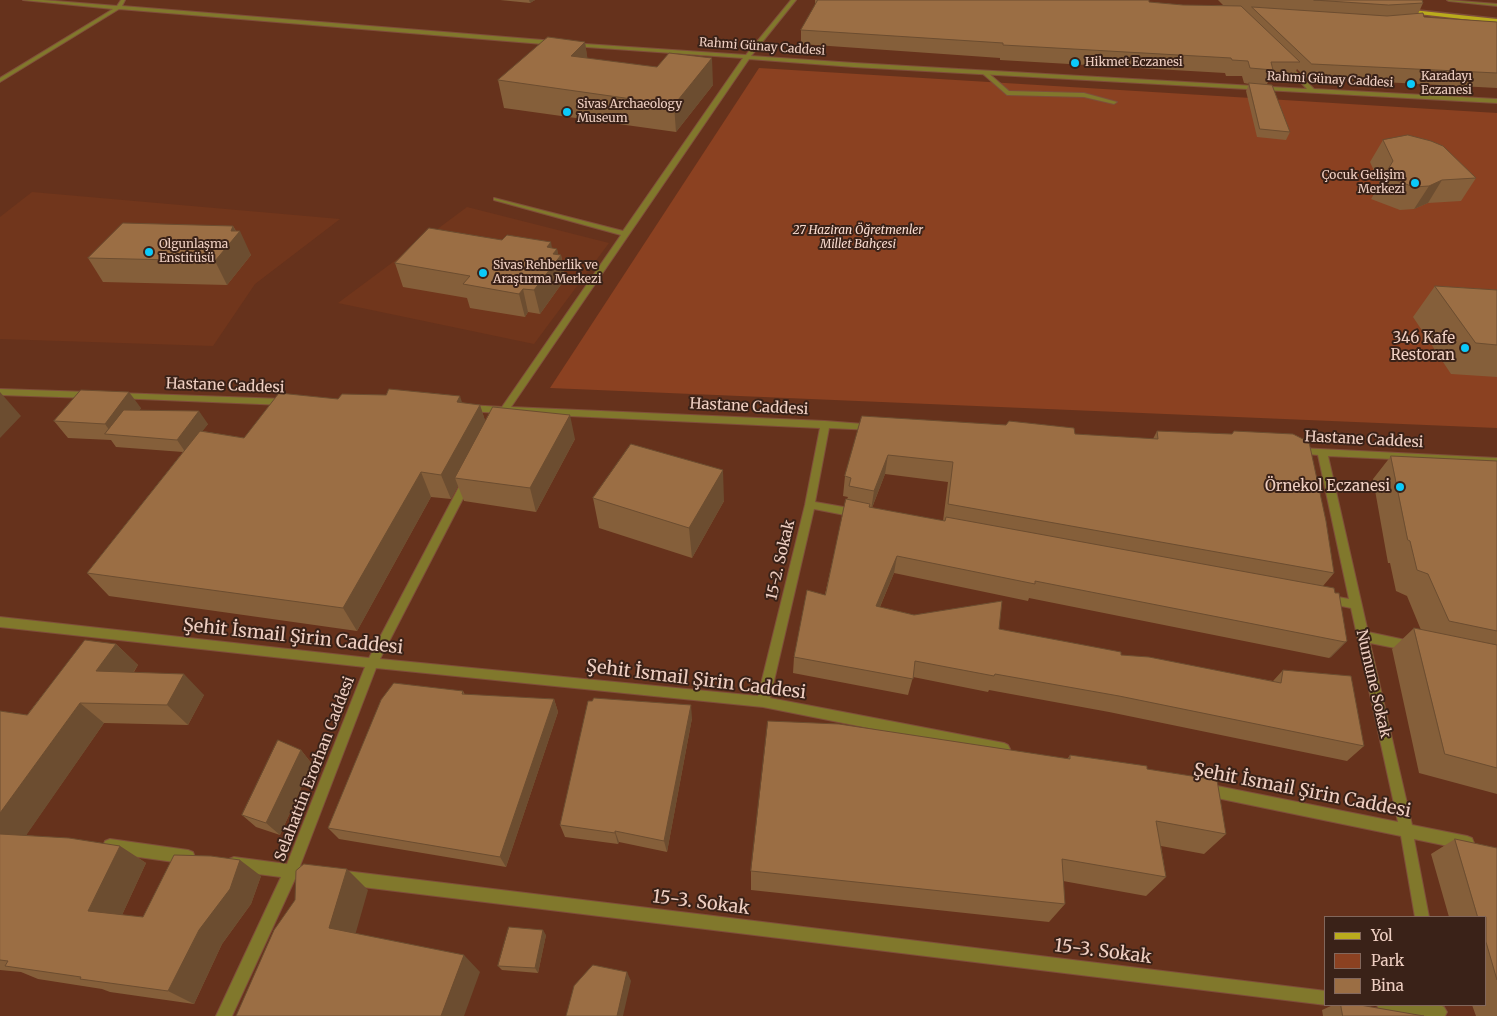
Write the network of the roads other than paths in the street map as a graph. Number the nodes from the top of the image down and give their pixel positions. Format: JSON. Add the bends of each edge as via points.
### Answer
{"nodes":[{"id":1,"x":25,"y":0,"type":"edge"},
{"id":2,"x":123,"y":0,"type":"edge"},
{"id":3,"x":794,"y":0,"type":"edge"},
{"id":4,"x":1449,"y":0,"type":"edge"},
{"id":5,"x":1403,"y":3,"type":"edge"},
{"id":6,"x":1497,"y":5,"type":"edge"},
{"id":7,"x":119,"y":7,"type":"junction"},
{"id":8,"x":1397,"y":10,"type":"edge"},
{"id":9,"x":1497,"y":14,"type":"edge"},
{"id":10,"x":1497,"y":21,"type":"edge"},
{"id":11,"x":559,"y":43,"type":"edge"},
{"id":12,"x":569,"y":44,"type":"edge"},
{"id":13,"x":1278,"y":56,"type":"edge"},
{"id":14,"x":747,"y":57,"type":"junction"},
{"id":15,"x":984,"y":72,"type":"junction"},
{"id":16,"x":0,"y":80,"type":"edge"},
{"id":17,"x":1312,"y":90,"type":"junction"},
{"id":18,"x":1497,"y":101,"type":"edge"},
{"id":19,"x":1114,"y":102,"type":"dead end"},
{"id":20,"x":496,"y":199,"type":"dead end"},
{"id":21,"x":626,"y":234,"type":"junction"},
{"id":22,"x":0,"y":392,"type":"edge"},
{"id":23,"x":297,"y":402,"type":"edge"},
{"id":24,"x":455,"y":407,"type":"edge"},
{"id":25,"x":502,"y":413,"type":"junction"},
{"id":26,"x":825,"y":424,"type":"junction"},
{"id":27,"x":883,"y":427,"type":"edge"},
{"id":28,"x":1292,"y":450,"type":"edge"},
{"id":29,"x":1322,"y":452,"type":"junction"},
{"id":30,"x":1497,"y":460,"type":"edge"},
{"id":31,"x":473,"y":470,"type":"edge"},
{"id":32,"x":810,"y":505,"type":"junction"},
{"id":33,"x":868,"y":516,"type":"edge"},
{"id":34,"x":1315,"y":597,"type":"edge"},
{"id":35,"x":1354,"y":604,"type":"junction"},
{"id":36,"x":0,"y":622,"type":"edge"},
{"id":37,"x":1362,"y":636,"type":"junction"},
{"id":38,"x":1420,"y":648,"type":"edge"},
{"id":39,"x":372,"y":663,"type":"junction"},
{"id":40,"x":763,"y":702,"type":"junction"},
{"id":41,"x":1016,"y":752,"type":"edge"},
{"id":42,"x":1192,"y":787,"type":"edge"},
{"id":43,"x":1406,"y":829,"type":"junction"},
{"id":44,"x":101,"y":845,"type":"edge"},
{"id":45,"x":1479,"y":846,"type":"edge"},
{"id":46,"x":205,"y":860,"type":"edge"},
{"id":47,"x":224,"y":862,"type":"edge"},
{"id":48,"x":291,"y":872,"type":"junction"},
{"id":49,"x":1422,"y":916,"type":"edge"},
{"id":50,"x":1324,"y":998,"type":"edge"},
{"id":51,"x":1393,"y":1006,"type":"edge"},
{"id":52,"x":1439,"y":1011,"type":"edge"},
{"id":53,"x":224,"y":1016,"type":"edge"}],
"edges":[{"from":1,"to":7,"type":"street"},
{"from":2,"to":7,"type":"street"},
{"from":3,"to":14,"type":"street"},
{"from":4,"to":6,"type":"street"},
{"from":5,"to":9,"type":"main road"},
{"from":7,"to":11,"type":"street"},
{"from":7,"to":16,"type":"street"},
{"from":8,"to":10,"type":"main road","via":[[1428,16]]},
{"from":12,"to":14,"type":"street","name":"Rahmi Günay Caddesi"},
{"from":13,"to":17,"type":"street"},
{"from":14,"to":15,"type":"street","name":"Rahmi Günay Caddesi"},
{"from":14,"to":21,"type":"street"},
{"from":15,"to":17,"type":"street","name":"Rahmi Günay Caddesi"},
{"from":15,"to":19,"type":"street","via":[[1007,93],[1084,95]]},
{"from":17,"to":18,"type":"street","name":"Rahmi Günay Caddesi"},
{"from":20,"to":21,"type":"street"},
{"from":21,"to":25,"type":"street"},
{"from":22,"to":23,"type":"street","name":"Hastane Caddesi"},
{"from":24,"to":25,"type":"street","name":"Hastane Caddesi"},
{"from":25,"to":26,"type":"street","name":"Hastane Caddesi"},
{"from":26,"to":27,"type":"street","name":"Hastane Caddesi"},
{"from":26,"to":32,"type":"street","name":"15-2. Sokak"},
{"from":28,"to":29,"type":"street","name":"Hastane Caddesi"},
{"from":29,"to":30,"type":"street","name":"Hastane Caddesi"},
{"from":29,"to":35,"type":"street","name":"Numune Sokak"},
{"from":31,"to":39,"type":"street","name":"Selahattin Erorhan Caddesi"},
{"from":32,"to":33,"type":"street"},
{"from":32,"to":40,"type":"street","name":"15-2. Sokak"},
{"from":34,"to":35,"type":"street"},
{"from":35,"to":37,"type":"street","name":"Numune Sokak"},
{"from":36,"to":39,"type":"street","name":"Şehit İsmail Şirin Caddesi"},
{"from":37,"to":38,"type":"street"},
{"from":37,"to":43,"type":"street","name":"Numune Sokak"},
{"from":39,"to":40,"type":"street","name":"Şehit İsmail Şirin Caddesi"},
{"from":39,"to":48,"type":"street","name":"Selahattin Erorhan Caddesi"},
{"from":40,"to":41,"type":"street","name":"Şehit İsmail Şirin Caddesi"},
{"from":42,"to":43,"type":"street","name":"Şehit İsmail Şirin Caddesi"},
{"from":43,"to":45,"type":"street","name":"Şehit İsmail Şirin Caddesi"},
{"from":43,"to":49,"type":"street","name":"Numune Sokak"},
{"from":44,"to":46,"type":"street"},
{"from":47,"to":48,"type":"street","name":"15-3. Sokak"},
{"from":48,"to":50,"type":"street","name":"15-3. Sokak"},
{"from":48,"to":53,"type":"street","name":"Selahattin Erorhan Caddesi"},
{"from":51,"to":52,"type":"street"}]}
